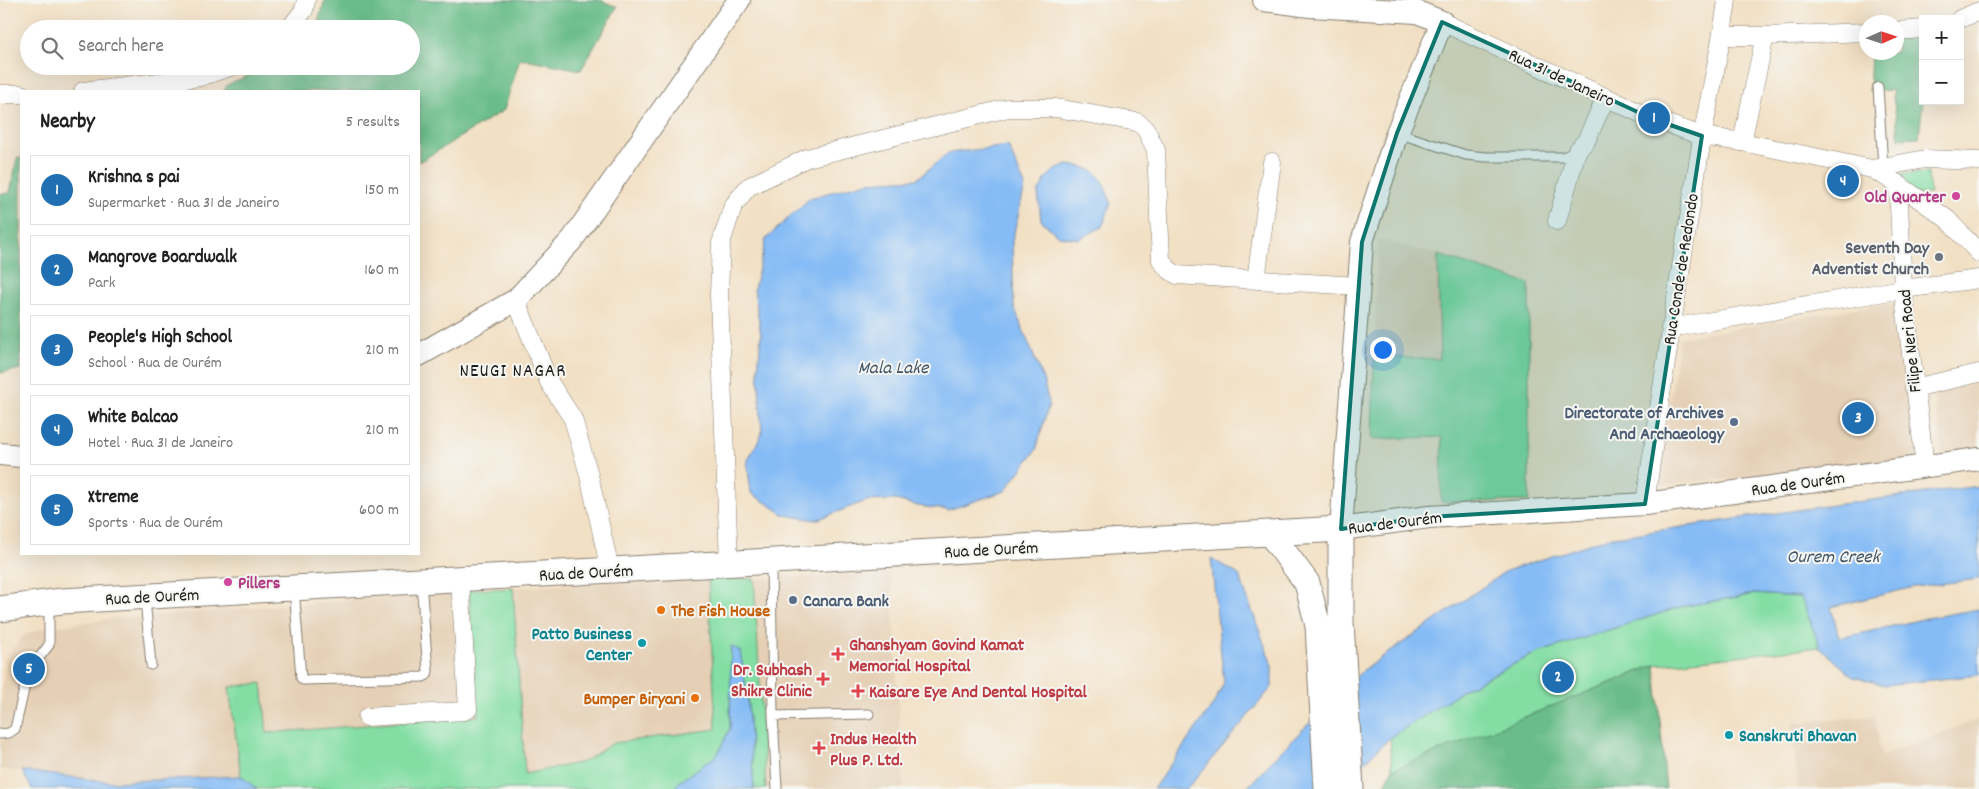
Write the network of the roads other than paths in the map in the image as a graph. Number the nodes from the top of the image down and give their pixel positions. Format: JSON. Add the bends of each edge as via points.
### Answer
{"nodes":[{"id":1,"x":306,"y":0,"type":"edge"},
{"id":2,"x":739,"y":0,"type":"edge"},
{"id":3,"x":1264,"y":0,"type":"edge"},
{"id":4,"x":1727,"y":0,"type":"edge"},
{"id":5,"x":1311,"y":3,"type":"edge"},
{"id":6,"x":1979,"y":11,"type":"edge"},
{"id":7,"x":1964,"y":17,"type":"edge"},
{"id":8,"x":296,"y":20,"type":"edge"},
{"id":9,"x":1442,"y":22,"type":"junction"},
{"id":10,"x":1919,"y":29,"type":"edge"},
{"id":11,"x":1904,"y":30,"type":"edge"},
{"id":12,"x":1859,"y":32,"type":"edge"},
{"id":13,"x":1723,"y":36,"type":"junction"},
{"id":14,"x":1765,"y":36,"type":"junction"},
{"id":15,"x":206,"y":75,"type":"edge"},
{"id":16,"x":1878,"y":86,"type":"dead end"},
{"id":17,"x":91,"y":90,"type":"edge"},
{"id":18,"x":0,"y":94,"type":"edge"},
{"id":19,"x":20,"y":94,"type":"edge"},
{"id":20,"x":1606,"y":97,"type":"junction"},
{"id":21,"x":1397,"y":133,"type":"junction"},
{"id":22,"x":1702,"y":136,"type":"junction"},
{"id":23,"x":1742,"y":142,"type":"junction"},
{"id":24,"x":1577,"y":151,"type":"junction"},
{"id":25,"x":1979,"y":161,"type":"edge"},
{"id":26,"x":1272,"y":162,"type":"dead end"},
{"id":27,"x":1877,"y":168,"type":"junction"},
{"id":28,"x":1898,"y":184,"type":"junction"},
{"id":29,"x":1557,"y":221,"type":"dead end"},
{"id":30,"x":1979,"y":253,"type":"edge"},
{"id":31,"x":1979,"y":279,"type":"edge"},
{"id":32,"x":1256,"y":280,"type":"junction"},
{"id":33,"x":1358,"y":286,"type":"junction"},
{"id":34,"x":1903,"y":288,"type":"junction"},
{"id":35,"x":516,"y":300,"type":"junction"},
{"id":36,"x":1670,"y":328,"type":"junction"},
{"id":37,"x":420,"y":354,"type":"edge"},
{"id":38,"x":1979,"y":373,"type":"edge"},
{"id":39,"x":1914,"y":388,"type":"junction"},
{"id":40,"x":0,"y":454,"type":"edge"},
{"id":41,"x":20,"y":456,"type":"edge"},
{"id":42,"x":1979,"y":459,"type":"edge"},
{"id":43,"x":1925,"y":466,"type":"junction"},
{"id":44,"x":1645,"y":504,"type":"junction"},
{"id":45,"x":1341,"y":529,"type":"junction"},
{"id":46,"x":1270,"y":533,"type":"junction"},
{"id":47,"x":771,"y":561,"type":"junction"},
{"id":48,"x":729,"y":564,"type":"junction"},
{"id":49,"x":610,"y":570,"type":"junction"},
{"id":50,"x":460,"y":579,"type":"junction"},
{"id":51,"x":421,"y":581,"type":"junction"},
{"id":52,"x":294,"y":588,"type":"junction"},
{"id":53,"x":144,"y":596,"type":"junction"},
{"id":54,"x":49,"y":603,"type":"junction"},
{"id":55,"x":0,"y":609,"type":"edge"},
{"id":56,"x":1329,"y":625,"type":"junction"},
{"id":57,"x":151,"y":665,"type":"dead end"},
{"id":58,"x":869,"y":714,"type":"dead end"},
{"id":59,"x":773,"y":716,"type":"junction"},
{"id":60,"x":367,"y":718,"type":"dead end"},
{"id":61,"x":0,"y":734,"type":"edge"},
{"id":62,"x":778,"y":789,"type":"edge"},
{"id":63,"x":1327,"y":789,"type":"edge"},
{"id":64,"x":1351,"y":789,"type":"edge"}],
"edges":[{"from":1,"to":8,"type":"street","via":[[304,10]]},
{"from":2,"to":35,"type":"street","via":[[572,240]]},
{"from":3,"to":5,"type":"street","name":"Rua 31 de Janeiro"},
{"from":4,"to":13,"type":"street","name":"Rua Conde de Redondo"},
{"from":5,"to":9,"type":"street","name":"Rua 31 de Janeiro","via":[[1417,12]]},
{"from":6,"to":7,"type":"street"},
{"from":9,"to":20,"type":"street","name":"Rua 31 de Janeiro"},
{"from":9,"to":21,"type":"street"},
{"from":10,"to":11,"type":"street"},
{"from":12,"to":14,"type":"street"},
{"from":13,"to":14,"type":"street"},
{"from":13,"to":22,"type":"street","name":"Rua Conde de Redondo"},
{"from":14,"to":23,"type":"street"},
{"from":15,"to":17,"type":"street"},
{"from":16,"to":27,"type":"lane"},
{"from":18,"to":19,"type":"street"},
{"from":20,"to":22,"type":"street","name":"Rua 31 de Janeiro"},
{"from":20,"to":24,"type":"street","via":[[1586,141]]},
{"from":21,"to":24,"type":"lane","via":[[1466,155],[1486,157],[1564,156]]},
{"from":21,"to":33,"type":"street","via":[[1362,242]]},
{"from":22,"to":23,"type":"street","name":"Rua 31 de Janeiro"},
{"from":22,"to":36,"type":"street","name":"Rua Conde de Redondo"},
{"from":23,"to":27,"type":"street","name":"Rua 31 de Janeiro"},
{"from":24,"to":29,"type":"street"},
{"from":25,"to":27,"type":"street","via":[[1926,160]]},
{"from":26,"to":32,"type":"street"},
{"from":27,"to":28,"type":"street","name":"Rua 31 de Janeiro"},
{"from":28,"to":30,"type":"street","name":"Rua 31 de Janeiro","via":[[1947,219]]},
{"from":28,"to":34,"type":"street","name":"Filipe Neri Road"},
{"from":31,"to":34,"type":"street"},
{"from":32,"to":33,"type":"street"},
{"from":32,"to":48,"type":"street","via":[[1177,275],[1160,260],[1156,150],[1145,128],[1137,122],[1056,108],[1008,108],[807,158],[748,187],[733,206],[721,243],[719,295]]},
{"from":33,"to":45,"type":"street"},
{"from":34,"to":36,"type":"street"},
{"from":34,"to":39,"type":"street","name":"Filipe Neri Road"},
{"from":35,"to":37,"type":"street"},
{"from":35,"to":49,"type":"street","via":[[550,382],[573,419]]},
{"from":36,"to":44,"type":"street","name":"Rua Conde de Redondo"},
{"from":38,"to":39,"type":"street"},
{"from":39,"to":43,"type":"street","name":"Filipe Neri Road"},
{"from":40,"to":41,"type":"street"},
{"from":42,"to":43,"type":"street","name":"Rua de Ourém"},
{"from":43,"to":44,"type":"street","name":"Rua de Ourém"},
{"from":44,"to":45,"type":"street","name":"Rua de Ourém","via":[[1429,517]]},
{"from":45,"to":46,"type":"main road","name":"Rua de Ourém"},
{"from":45,"to":56,"type":"main road"},
{"from":46,"to":47,"type":"main road","name":"Rua de Ourém"},
{"from":46,"to":56,"type":"main road","via":[[1307,583]]},
{"from":47,"to":48,"type":"main road","name":"Rua de Ourém"},
{"from":47,"to":59,"type":"lane"},
{"from":48,"to":49,"type":"main road","name":"Rua de Ourém"},
{"from":49,"to":50,"type":"main road","name":"Rua de Ourém"},
{"from":50,"to":51,"type":"main road","name":"Rua de Ourém"},
{"from":50,"to":60,"type":"street","via":[[468,709]]},
{"from":51,"to":52,"type":"main road","name":"Rua de Ourém"},
{"from":51,"to":52,"type":"lane","via":[[428,672],[423,677],[303,680]]},
{"from":52,"to":53,"type":"main road","name":"Rua de Ourém"},
{"from":53,"to":54,"type":"main road","name":"Rua de Ourém"},
{"from":53,"to":57,"type":"lane"},
{"from":54,"to":55,"type":"main road","name":"Rua de Ourém"},
{"from":54,"to":61,"type":"lane","via":[[49,645],[28,672],[15,729]]},
{"from":56,"to":63,"type":"main road"},
{"from":56,"to":64,"type":"main road"},
{"from":58,"to":59,"type":"lane"},
{"from":59,"to":62,"type":"lane"}]}
